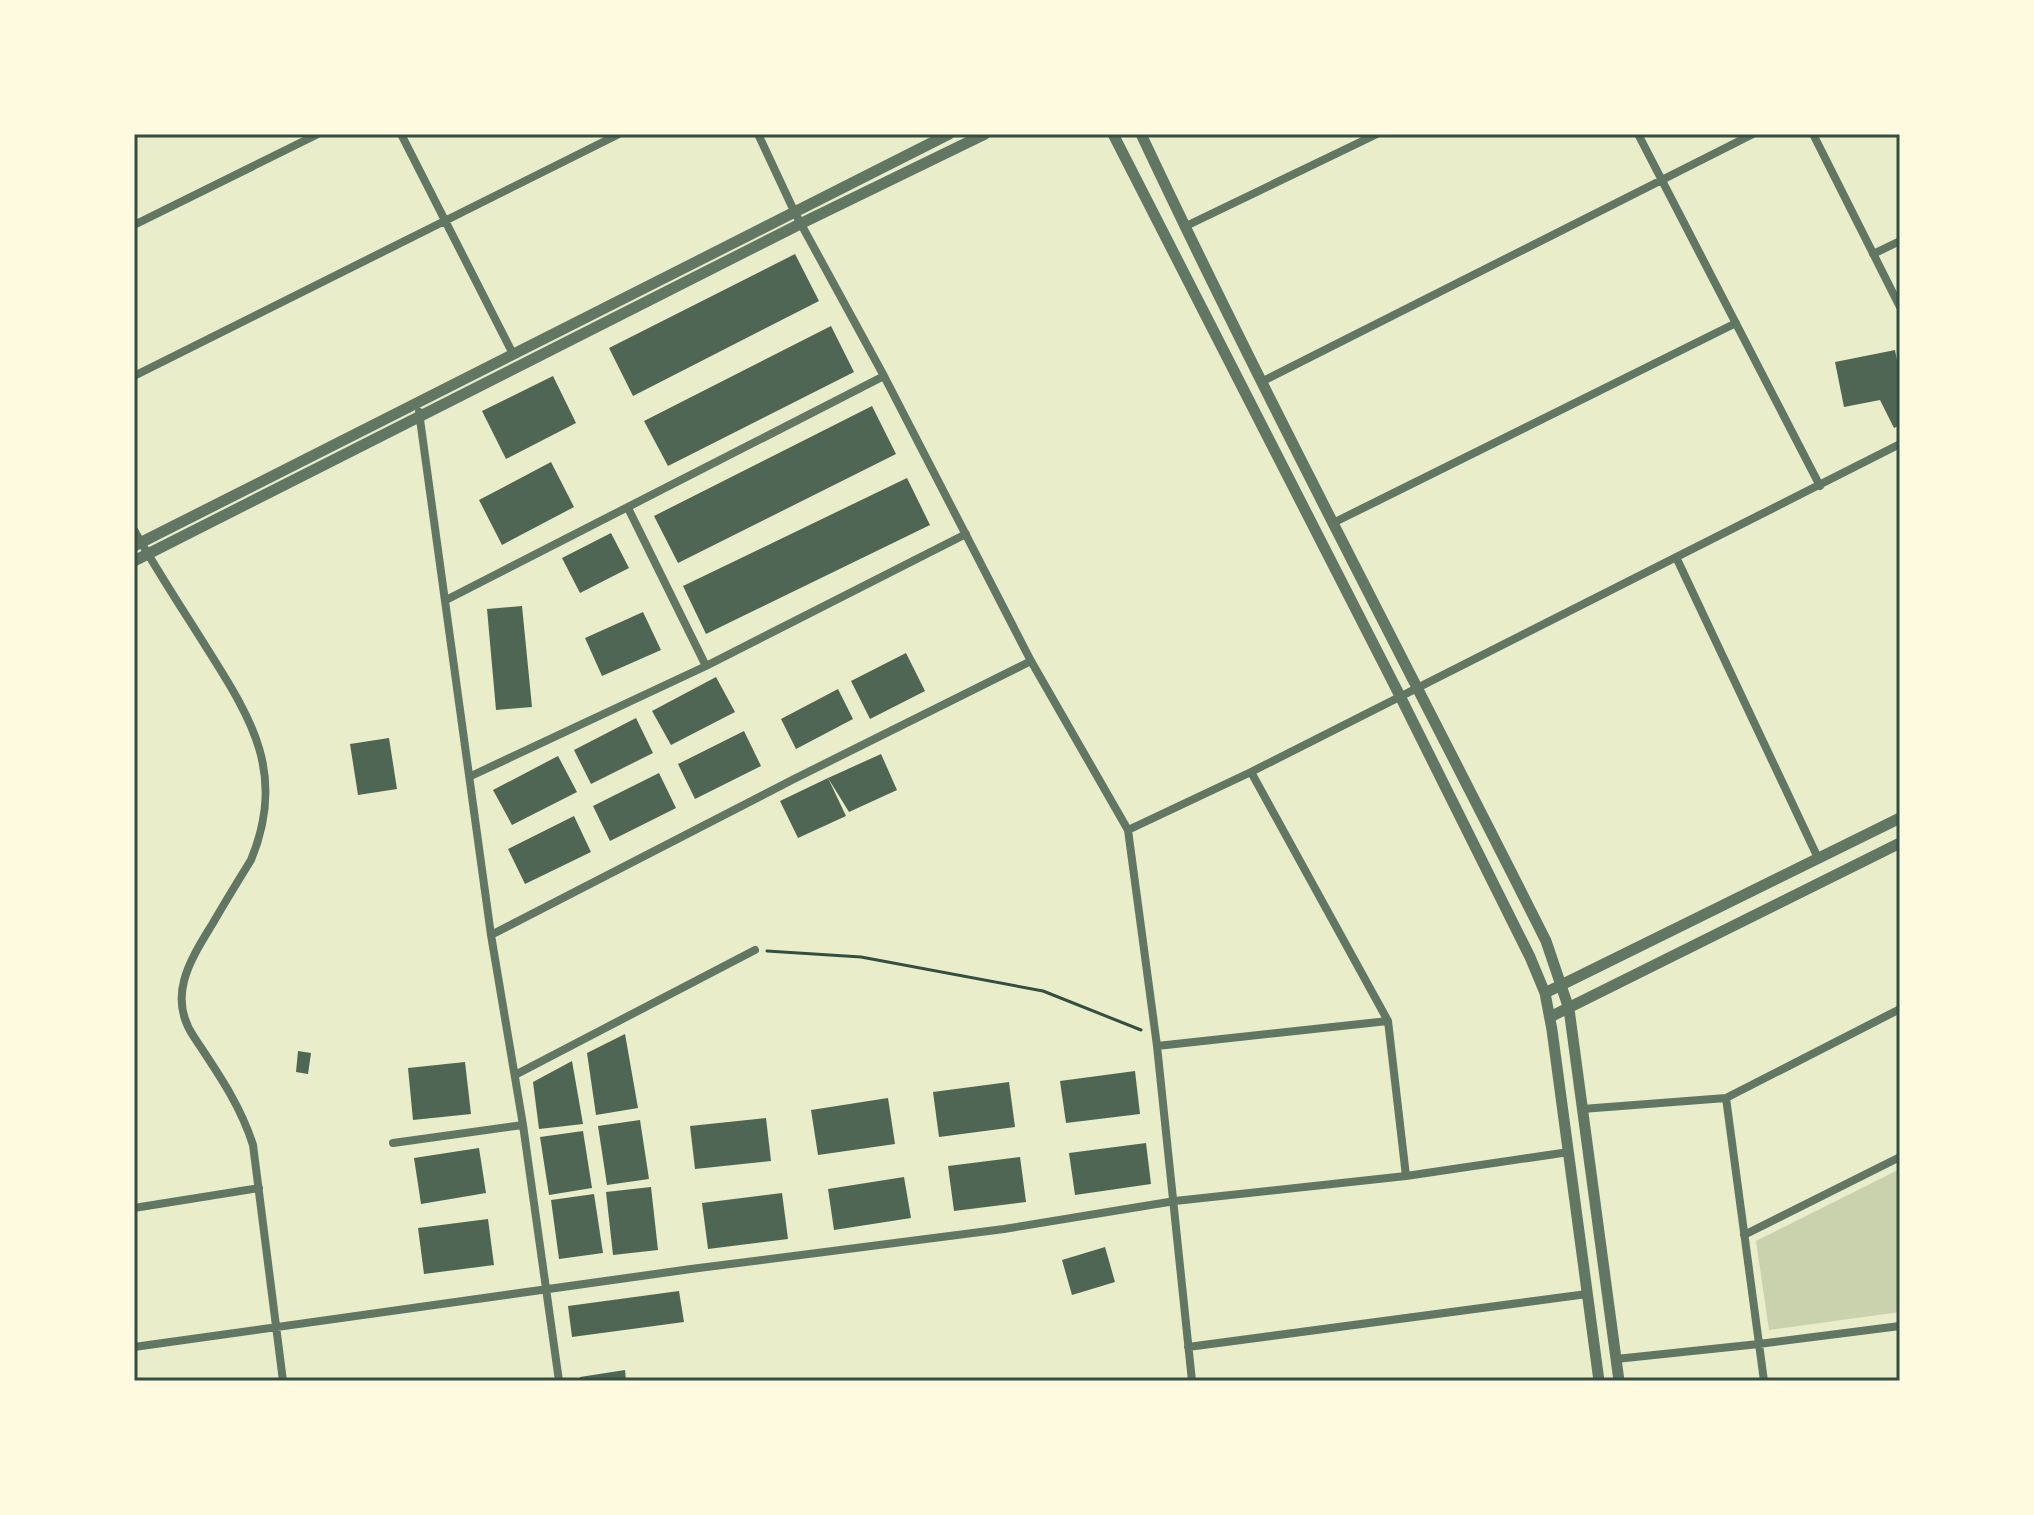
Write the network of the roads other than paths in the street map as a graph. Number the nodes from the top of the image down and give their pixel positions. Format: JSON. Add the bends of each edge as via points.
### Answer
{"nodes":[{"id":1,"x":318,"y":134,"type":"edge"},
{"id":2,"x":401,"y":134,"type":"edge"},
{"id":3,"x":619,"y":134,"type":"edge"},
{"id":4,"x":758,"y":134,"type":"edge"},
{"id":5,"x":949,"y":134,"type":"edge"},
{"id":6,"x":985,"y":134,"type":"edge"},
{"id":7,"x":1113,"y":134,"type":"edge"},
{"id":8,"x":1141,"y":134,"type":"edge"},
{"id":9,"x":1377,"y":134,"type":"edge"},
{"id":10,"x":1638,"y":134,"type":"edge"},
{"id":11,"x":1753,"y":134,"type":"edge"},
{"id":12,"x":1813,"y":134,"type":"edge"},
{"id":13,"x":1662,"y":180,"type":"junction"},
{"id":14,"x":798,"y":218,"type":"junction"},
{"id":15,"x":445,"y":220,"type":"junction"},
{"id":16,"x":134,"y":225,"type":"edge"},
{"id":17,"x":1184,"y":227,"type":"junction"},
{"id":18,"x":1900,"y":241,"type":"edge"},
{"id":19,"x":1873,"y":254,"type":"junction"},
{"id":20,"x":1900,"y":307,"type":"edge"},
{"id":21,"x":1736,"y":323,"type":"junction"},
{"id":22,"x":513,"y":354,"type":"junction"},
{"id":23,"x":134,"y":376,"type":"edge"},
{"id":24,"x":884,"y":376,"type":"junction"},
{"id":25,"x":1261,"y":382,"type":"junction"},
{"id":26,"x":415,"y":403,"type":"junction"},
{"id":27,"x":421,"y":417,"type":"junction"},
{"id":28,"x":1900,"y":444,"type":"edge"},
{"id":29,"x":1820,"y":486,"type":"junction"},
{"id":30,"x":628,"y":508,"type":"junction"},
{"id":31,"x":1333,"y":523,"type":"junction"},
{"id":32,"x":134,"y":530,"type":"edge"},
{"id":33,"x":966,"y":534,"type":"junction"},
{"id":34,"x":137,"y":544,"type":"edge"},
{"id":35,"x":147,"y":554,"type":"junction"},
{"id":36,"x":1676,"y":557,"type":"junction"},
{"id":37,"x":134,"y":561,"type":"edge"},
{"id":38,"x":446,"y":600,"type":"junction"},
{"id":39,"x":1031,"y":661,"type":"junction"},
{"id":40,"x":706,"y":666,"type":"junction"},
{"id":41,"x":1418,"y":686,"type":"junction"},
{"id":42,"x":1400,"y":696,"type":"junction"},
{"id":43,"x":1251,"y":772,"type":"junction"},
{"id":44,"x":471,"y":776,"type":"junction"},
{"id":45,"x":1900,"y":818,"type":"edge"},
{"id":46,"x":1128,"y":830,"type":"junction"},
{"id":47,"x":1900,"y":843,"type":"edge"},
{"id":48,"x":1818,"y":858,"type":"junction"},
{"id":49,"x":491,"y":935,"type":"junction"},
{"id":50,"x":755,"y":950,"type":"road end"},
{"id":51,"x":1563,"y":986,"type":"junction"},
{"id":52,"x":1545,"y":993,"type":"junction"},
{"id":53,"x":1569,"y":1009,"type":"junction"},
{"id":54,"x":1900,"y":1009,"type":"edge"},
{"id":55,"x":1550,"y":1017,"type":"junction"},
{"id":56,"x":1388,"y":1021,"type":"junction"},
{"id":57,"x":1156,"y":1041,"type":"junction"},
{"id":58,"x":515,"y":1075,"type":"junction"},
{"id":59,"x":1726,"y":1098,"type":"junction"},
{"id":60,"x":1582,"y":1109,"type":"junction"},
{"id":61,"x":523,"y":1125,"type":"junction"},
{"id":62,"x":393,"y":1143,"type":"dead end"},
{"id":63,"x":1569,"y":1152,"type":"junction"},
{"id":64,"x":1900,"y":1157,"type":"edge"},
{"id":65,"x":1406,"y":1176,"type":"junction"},
{"id":66,"x":259,"y":1188,"type":"junction"},
{"id":67,"x":1175,"y":1201,"type":"junction"},
{"id":68,"x":134,"y":1208,"type":"edge"},
{"id":69,"x":1744,"y":1235,"type":"junction"},
{"id":70,"x":547,"y":1289,"type":"junction"},
{"id":71,"x":1587,"y":1294,"type":"junction"},
{"id":72,"x":1900,"y":1326,"type":"edge"},
{"id":73,"x":277,"y":1327,"type":"junction"},
{"id":74,"x":1759,"y":1344,"type":"junction"},
{"id":75,"x":134,"y":1347,"type":"edge"},
{"id":76,"x":1188,"y":1347,"type":"junction"},
{"id":77,"x":1616,"y":1359,"type":"junction"},
{"id":78,"x":283,"y":1381,"type":"edge"},
{"id":79,"x":559,"y":1381,"type":"edge"},
{"id":80,"x":1192,"y":1381,"type":"edge"},
{"id":81,"x":1599,"y":1381,"type":"edge"},
{"id":82,"x":1619,"y":1381,"type":"edge"},
{"id":83,"x":1764,"y":1381,"type":"edge"}],
"edges":[{"from":1,"to":16,"type":"street"},
{"from":2,"to":15,"type":"street"},
{"from":3,"to":15,"type":"street"},
{"from":4,"to":14,"type":"street"},
{"from":5,"to":14,"type":"street"},
{"from":6,"to":14,"type":"street"},
{"from":7,"to":42,"type":"street"},
{"from":8,"to":17,"type":"street"},
{"from":9,"to":17,"type":"street"},
{"from":10,"to":13,"type":"street"},
{"from":11,"to":13,"type":"street"},
{"from":12,"to":19,"type":"street"},
{"from":13,"to":21,"type":"street"},
{"from":13,"to":25,"type":"street"},
{"from":14,"to":22,"type":"street"},
{"from":14,"to":24,"type":"street"},
{"from":14,"to":27,"type":"street"},
{"from":15,"to":22,"type":"street"},
{"from":15,"to":23,"type":"street"},
{"from":17,"to":25,"type":"street"},
{"from":18,"to":19,"type":"street"},
{"from":19,"to":20,"type":"street"},
{"from":21,"to":29,"type":"street"},
{"from":21,"to":31,"type":"street"},
{"from":22,"to":26,"type":"street"},
{"from":24,"to":30,"type":"street"},
{"from":24,"to":33,"type":"street"},
{"from":25,"to":31,"type":"street"},
{"from":26,"to":27,"type":"street"},
{"from":26,"to":34,"type":"street"},
{"from":27,"to":35,"type":"street"},
{"from":27,"to":38,"type":"street"},
{"from":28,"to":29,"type":"street"},
{"from":29,"to":36,"type":"street"},
{"from":30,"to":38,"type":"street"},
{"from":30,"to":40,"type":"street"},
{"from":31,"to":41,"type":"street"},
{"from":32,"to":34,"type":"street"},
{"from":33,"to":39,"type":"street"},
{"from":33,"to":40,"type":"street"},
{"from":34,"to":35,"type":"street"},
{"from":35,"to":37,"type":"street"},
{"from":35,"to":66,"type":"street","via":[[241,703],[264,764],[266,804],[258,844],[192,957],[181,993],[188,1026],[246,1124]]},
{"from":36,"to":41,"type":"street"},
{"from":36,"to":48,"type":"street"},
{"from":38,"to":44,"type":"street"},
{"from":39,"to":46,"type":"street"},
{"from":39,"to":49,"type":"street"},
{"from":40,"to":44,"type":"street"},
{"from":41,"to":42,"type":"street"},
{"from":41,"to":51,"type":"street","via":[[1546,941]]},
{"from":42,"to":43,"type":"street"},
{"from":42,"to":52,"type":"street"},
{"from":43,"to":46,"type":"street"},
{"from":43,"to":56,"type":"street"},
{"from":44,"to":49,"type":"street"},
{"from":45,"to":48,"type":"street"},
{"from":46,"to":57,"type":"street"},
{"from":47,"to":53,"type":"street"},
{"from":48,"to":51,"type":"street"},
{"from":49,"to":58,"type":"street"},
{"from":50,"to":58,"type":"street"},
{"from":51,"to":52,"type":"street"},
{"from":51,"to":53,"type":"street"},
{"from":52,"to":55,"type":"street"},
{"from":53,"to":55,"type":"street"},
{"from":53,"to":60,"type":"street"},
{"from":54,"to":59,"type":"street"},
{"from":55,"to":63,"type":"street"},
{"from":56,"to":57,"type":"street"},
{"from":56,"to":65,"type":"street"},
{"from":57,"to":67,"type":"street"},
{"from":58,"to":61,"type":"street"},
{"from":59,"to":60,"type":"street"},
{"from":59,"to":69,"type":"street"},
{"from":60,"to":77,"type":"street"},
{"from":61,"to":62,"type":"street"},
{"from":61,"to":70,"type":"street"},
{"from":63,"to":65,"type":"street"},
{"from":63,"to":71,"type":"street"},
{"from":64,"to":69,"type":"street"},
{"from":65,"to":67,"type":"street"},
{"from":66,"to":68,"type":"street"},
{"from":66,"to":73,"type":"street"},
{"from":67,"to":70,"type":"street"},
{"from":67,"to":76,"type":"street"},
{"from":69,"to":74,"type":"street"},
{"from":70,"to":73,"type":"street"},
{"from":70,"to":79,"type":"street"},
{"from":71,"to":76,"type":"street"},
{"from":71,"to":81,"type":"street"},
{"from":72,"to":74,"type":"street"},
{"from":73,"to":75,"type":"street"},
{"from":73,"to":78,"type":"street"},
{"from":74,"to":77,"type":"street"},
{"from":74,"to":83,"type":"street"},
{"from":76,"to":80,"type":"street"},
{"from":77,"to":82,"type":"street"}]}
